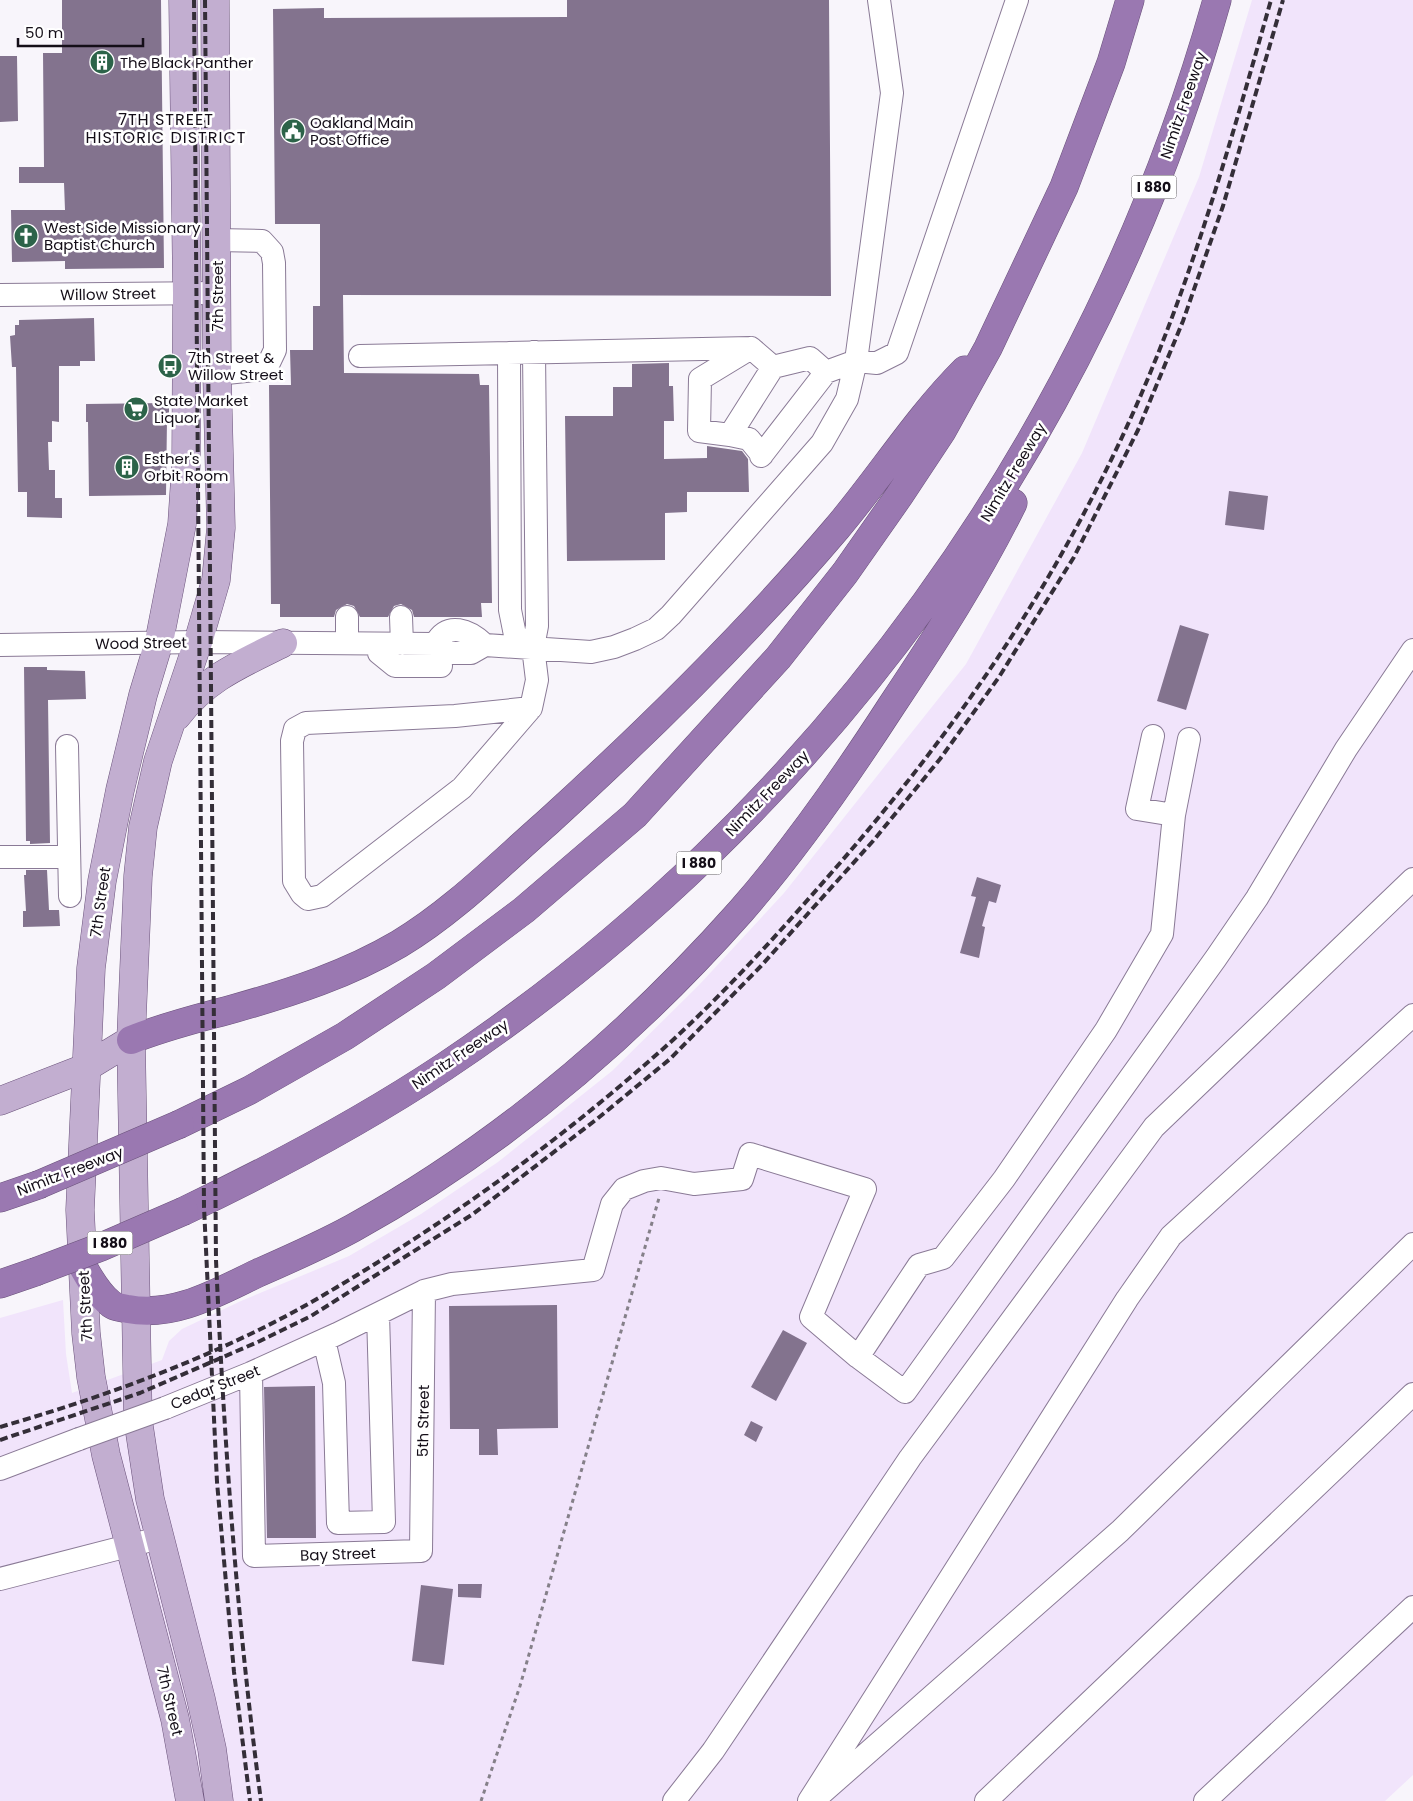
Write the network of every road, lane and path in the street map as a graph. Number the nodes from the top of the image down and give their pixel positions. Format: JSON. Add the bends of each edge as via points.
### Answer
{"nodes":[{"id":1,"x":183,"y":0,"type":"edge"},
{"id":2,"x":215,"y":0,"type":"edge"},
{"id":3,"x":879,"y":0,"type":"edge"},
{"id":4,"x":1018,"y":0,"type":"edge"},
{"id":5,"x":1130,"y":0,"type":"edge"},
{"id":6,"x":1217,"y":0,"type":"edge"},
{"id":7,"x":216,"y":240,"type":"junction"},
{"id":8,"x":187,"y":293,"type":"junction"},
{"id":9,"x":217,"y":293,"type":"junction"},
{"id":10,"x":0,"y":295,"type":"edge"},
{"id":11,"x":751,"y":348,"type":"junction"},
{"id":12,"x":988,"y":348,"type":"junction"},
{"id":13,"x":534,"y":352,"type":"junction"},
{"id":14,"x":509,"y":353,"type":"junction"},
{"id":15,"x":360,"y":356,"type":"dead end"},
{"id":16,"x":856,"y":361,"type":"junction"},
{"id":17,"x":1072,"y":366,"type":"junction"},
{"id":18,"x":773,"y":367,"type":"junction"},
{"id":19,"x":826,"y":372,"type":"junction"},
{"id":20,"x":217,"y":374,"type":"junction"},
{"id":21,"x":730,"y":435,"type":"junction"},
{"id":22,"x":347,"y":617,"type":"dead end"},
{"id":23,"x":401,"y":617,"type":"dead end"},
{"id":24,"x":159,"y":642,"type":"junction"},
{"id":25,"x":198,"y":642,"type":"junction"},
{"id":26,"x":283,"y":643,"type":"junction"},
{"id":27,"x":402,"y":644,"type":"junction"},
{"id":28,"x":0,"y":645,"type":"edge"},
{"id":29,"x":485,"y":645,"type":"junction"},
{"id":30,"x":525,"y":646,"type":"junction"},
{"id":31,"x":364,"y":647,"type":"junction"},
{"id":32,"x":1413,"y":650,"type":"edge"},
{"id":33,"x":531,"y":708,"type":"junction"},
{"id":34,"x":168,"y":727,"type":"junction"},
{"id":35,"x":1153,"y":736,"type":"dead end"},
{"id":36,"x":1189,"y":739,"type":"dead end"},
{"id":37,"x":67,"y":746,"type":"dead end"},
{"id":38,"x":1174,"y":815,"type":"junction"},
{"id":39,"x":0,"y":857,"type":"edge"},
{"id":40,"x":69,"y":857,"type":"junction"},
{"id":41,"x":1413,"y":879,"type":"edge"},
{"id":42,"x":70,"y":896,"type":"dead end"},
{"id":43,"x":1413,"y":1015,"type":"edge"},
{"id":44,"x":131,"y":1040,"type":"junction"},
{"id":45,"x":85,"y":1068,"type":"junction"},
{"id":46,"x":0,"y":1101,"type":"edge"},
{"id":47,"x":678,"y":1180,"type":"junction"},
{"id":48,"x":0,"y":1198,"type":"edge"},
{"id":49,"x":1413,"y":1244,"type":"edge"},
{"id":50,"x":83,"y":1267,"type":"junction"},
{"id":51,"x":0,"y":1284,"type":"edge"},
{"id":52,"x":424,"y":1291,"type":"junction"},
{"id":53,"x":136,"y":1310,"type":"junction"},
{"id":54,"x":378,"y":1314,"type":"junction"},
{"id":55,"x":324,"y":1340,"type":"junction"},
{"id":56,"x":858,"y":1357,"type":"junction"},
{"id":57,"x":251,"y":1373,"type":"junction"},
{"id":58,"x":1413,"y":1394,"type":"edge"},
{"id":59,"x":0,"y":1469,"type":"edge"},
{"id":60,"x":159,"y":1538,"type":"junction"},
{"id":61,"x":130,"y":1546,"type":"junction"},
{"id":62,"x":422,"y":1551,"type":"joint"},
{"id":63,"x":0,"y":1579,"type":"edge"},
{"id":64,"x":1413,"y":1607,"type":"edge"},
{"id":65,"x":190,"y":1801,"type":"edge"},
{"id":66,"x":219,"y":1801,"type":"edge"},
{"id":67,"x":481,"y":1801,"type":"edge"},
{"id":68,"x":674,"y":1801,"type":"edge"},
{"id":69,"x":809,"y":1801,"type":"edge"},
{"id":70,"x":813,"y":1801,"type":"edge"},
{"id":71,"x":986,"y":1801,"type":"edge"},
{"id":72,"x":1205,"y":1801,"type":"edge"}],
"edges":[{"from":1,"to":8,"type":"main road","name":"7th Street"},
{"from":2,"to":7,"type":"main road","name":"7th Street"},
{"from":3,"to":16,"type":"street","via":[[892,93]]},
{"from":4,"to":16,"type":"street","via":[[897,353],[877,363]]},
{"from":5,"to":12,"type":"highway","name":"Nimitz Freeway","via":[[1111,63],[1064,187]]},
{"from":6,"to":17,"type":"highway","name":"Nimitz Freeway","number":"I 880","via":[[1187,97],[1149,200]]},
{"from":7,"to":9,"type":"main road","name":"7th Street"},
{"from":7,"to":20,"type":"street","via":[[262,241],[272,252],[275,340],[275,350],[266,369]]},
{"from":8,"to":9,"type":"street","name":"Willow Street"},
{"from":8,"to":10,"type":"street","name":"Willow Street"},
{"from":8,"to":24,"type":"main road","name":"7th Street","via":[[186,464],[182,524]]},
{"from":9,"to":20,"type":"main road","name":"7th Street"},
{"from":11,"to":13,"type":"street"},
{"from":11,"to":18,"type":"street"},
{"from":11,"to":21,"type":"street","via":[[700,379],[699,431]]},
{"from":12,"to":44,"type":"highway","via":[[938,397],[858,503],[732,645],[622,755],[446,911],[400,943],[338,975],[283,995],[159,1028]]},
{"from":12,"to":48,"type":"highway","name":"Nimitz Freeway","bridge":true,"via":[[942,431],[802,630],[635,815],[531,905],[429,981],[313,1055],[250,1090],[180,1124]]},
{"from":13,"to":14,"type":"street"},
{"from":13,"to":30,"type":"street","via":[[537,626]]},
{"from":14,"to":15,"type":"street"},
{"from":14,"to":30,"type":"street","via":[[510,610]]},
{"from":16,"to":19,"type":"street"},
{"from":16,"to":30,"type":"street","via":[[847,399],[822,443],[656,629],[614,647],[591,652]]},
{"from":17,"to":51,"type":"highway","name":"Nimitz Freeway","number":"I 880","bridge":true,"via":[[1005,486],[918,615],[874,673],[809,750],[701,861],[640,917],[562,981],[443,1067],[318,1143],[184,1211],[101,1247]]},
{"from":17,"to":53,"type":"highway","via":[[1043,440],[1011,507],[928,651],[802,834],[741,910],[665,991],[611,1042],[528,1111],[468,1156],[380,1212],[328,1241],[203,1299],[173,1308]]},
{"from":18,"to":19,"type":"street","via":[[810,358]]},
{"from":18,"to":21,"type":"street"},
{"from":19,"to":21,"type":"street","via":[[762,455],[749,439]]},
{"from":20,"to":25,"type":"main road","name":"7th Street","via":[[221,528],[216,580]]},
{"from":22,"to":31,"type":"street"},
{"from":23,"to":27,"type":"street"},
{"from":24,"to":25,"type":"street","name":"Wood Street"},
{"from":24,"to":28,"type":"street","name":"Wood Street"},
{"from":24,"to":45,"type":"main road","name":"7th Street","via":[[124,771],[102,881],[91,968]]},
{"from":25,"to":26,"type":"street","name":"Wood Street"},
{"from":25,"to":34,"type":"main road","name":"7th Street"},
{"from":26,"to":31,"type":"street","name":"Wood Street"},
{"from":26,"to":34,"type":"main road","via":[[210,681],[190,699]]},
{"from":27,"to":29,"type":"street","via":[[435,644],[444,632],[454,630],[473,634]]},
{"from":27,"to":31,"type":"street"},
{"from":29,"to":30,"type":"street"},
{"from":29,"to":31,"type":"street","via":[[471,653]]},
{"from":30,"to":33,"type":"street","via":[[537,680]]},
{"from":32,"to":56,"type":"street","via":[[1346,749],[1257,898],[1216,958],[905,1392]]},
{"from":33,"to":33,"type":"street","via":[[455,716],[306,722],[295,729],[292,742],[294,881],[302,894],[308,898],[322,896],[462,788]]},
{"from":34,"to":44,"type":"main road","name":"7th Street","via":[[143,828]]},
{"from":35,"to":38,"type":"street","via":[[1138,809]]},
{"from":36,"to":38,"type":"street"},
{"from":37,"to":40,"type":"street"},
{"from":38,"to":56,"type":"street","via":[[1162,934],[1158,942],[1106,1030],[1004,1179],[943,1258],[919,1265]]},
{"from":39,"to":40,"type":"street"},
{"from":40,"to":42,"type":"street"},
{"from":41,"to":68,"type":"street","via":[[1154,1127],[910,1458],[714,1751]]},
{"from":43,"to":69,"type":"street","via":[[1171,1236]]},
{"from":44,"to":45,"type":"main road"},
{"from":44,"to":53,"type":"main road","name":"7th Street"},
{"from":45,"to":46,"type":"main road"},
{"from":45,"to":50,"type":"main road","name":"7th Street","via":[[80,1210]]},
{"from":47,"to":52,"type":"street","name":"Cedar Street","via":[[661,1178],[624,1189],[612,1204],[593,1270],[452,1284]]},
{"from":47,"to":56,"type":"street","via":[[694,1184],[742,1179],[750,1154],[865,1189],[811,1317]]},
{"from":47,"to":67,"type":"path","via":[[659,1198],[520,1686]]},
{"from":49,"to":70,"type":"street","via":[[1120,1530]]},
{"from":50,"to":53,"type":"highway","via":[[112,1306]]},
{"from":50,"to":61,"type":"main road","name":"7th Street","via":[[91,1377],[106,1455]]},
{"from":52,"to":54,"type":"street","name":"Cedar Street"},
{"from":52,"to":62,"type":"street","name":"5th Street"},
{"from":53,"to":60,"type":"main road","name":"7th Street","via":[[138,1420]]},
{"from":54,"to":55,"type":"street","name":"Cedar Street"},
{"from":54,"to":55,"type":"street","via":[[384,1522],[338,1523],[334,1383]]},
{"from":55,"to":57,"type":"street","name":"Cedar Street"},
{"from":57,"to":59,"type":"street","name":"Cedar Street","bridge":true},
{"from":57,"to":62,"type":"street","name":"Bay Street","via":[[254,1556]]},
{"from":58,"to":71,"type":"street"},
{"from":60,"to":61,"type":"street"},
{"from":60,"to":66,"type":"main road","name":"7th Street","via":[[202,1699]]},
{"from":61,"to":63,"type":"street"},
{"from":61,"to":65,"type":"main road","name":"7th Street","via":[[175,1719]]},
{"from":64,"to":72,"type":"street"}]}
